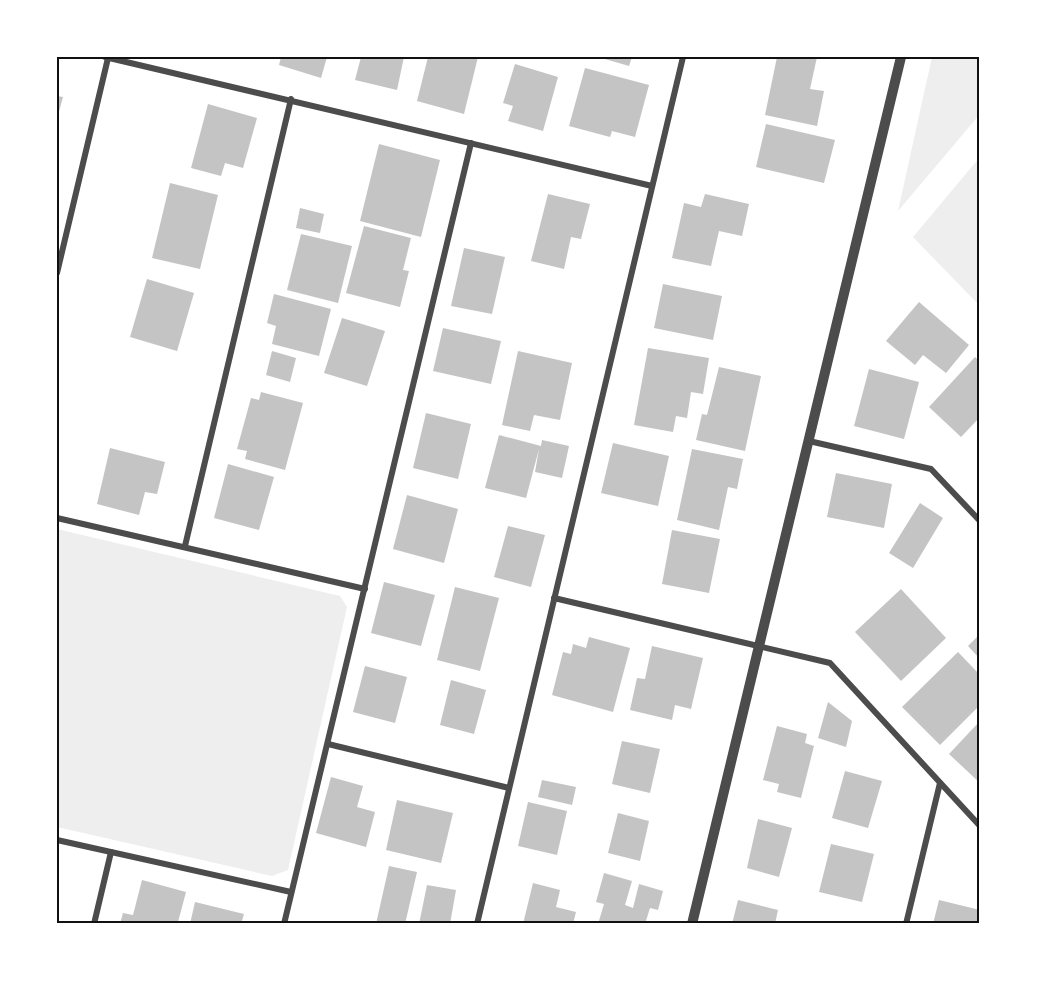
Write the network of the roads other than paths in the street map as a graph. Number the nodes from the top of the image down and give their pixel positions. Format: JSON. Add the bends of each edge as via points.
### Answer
{"nodes":[{"id":1,"x":107,"y":57,"type":"edge"},
{"id":2,"x":683,"y":57,"type":"edge"},
{"id":3,"x":901,"y":57,"type":"edge"},
{"id":4,"x":291,"y":99,"type":"junction"},
{"id":5,"x":471,"y":143,"type":"junction"},
{"id":6,"x":652,"y":186,"type":"junction"},
{"id":7,"x":57,"y":273,"type":"edge"},
{"id":8,"x":810,"y":441,"type":"junction"},
{"id":9,"x":57,"y":518,"type":"edge"},
{"id":10,"x":980,"y":521,"type":"edge"},
{"id":11,"x":185,"y":546,"type":"junction"},
{"id":12,"x":365,"y":589,"type":"junction"},
{"id":13,"x":554,"y":598,"type":"junction"},
{"id":14,"x":759,"y":645,"type":"junction"},
{"id":15,"x":328,"y":744,"type":"junction"},
{"id":16,"x":940,"y":783,"type":"junction"},
{"id":17,"x":509,"y":788,"type":"junction"},
{"id":18,"x":980,"y":826,"type":"edge"},
{"id":19,"x":57,"y":840,"type":"edge"},
{"id":20,"x":111,"y":852,"type":"junction"},
{"id":21,"x":291,"y":892,"type":"junction"},
{"id":22,"x":94,"y":924,"type":"edge"},
{"id":23,"x":284,"y":924,"type":"edge"},
{"id":24,"x":477,"y":924,"type":"edge"},
{"id":25,"x":692,"y":924,"type":"edge"},
{"id":26,"x":906,"y":924,"type":"edge"}],
"edges":[{"from":1,"to":4,"type":"street"},
{"from":1,"to":7,"type":"street"},
{"from":2,"to":6,"type":"street"},
{"from":3,"to":8,"type":"street"},
{"from":4,"to":5,"type":"street"},
{"from":4,"to":11,"type":"street"},
{"from":5,"to":6,"type":"street"},
{"from":5,"to":12,"type":"street"},
{"from":6,"to":13,"type":"street"},
{"from":8,"to":10,"type":"street","via":[[931,469]]},
{"from":8,"to":14,"type":"street"},
{"from":9,"to":11,"type":"street"},
{"from":11,"to":12,"type":"street"},
{"from":12,"to":15,"type":"street"},
{"from":13,"to":14,"type":"street"},
{"from":13,"to":17,"type":"street"},
{"from":14,"to":16,"type":"street","via":[[830,663]]},
{"from":14,"to":25,"type":"street"},
{"from":15,"to":17,"type":"street"},
{"from":15,"to":21,"type":"street"},
{"from":16,"to":18,"type":"street"},
{"from":16,"to":26,"type":"street"},
{"from":17,"to":24,"type":"street"},
{"from":19,"to":20,"type":"street"},
{"from":20,"to":21,"type":"street"},
{"from":20,"to":22,"type":"street"},
{"from":21,"to":23,"type":"street"}]}
